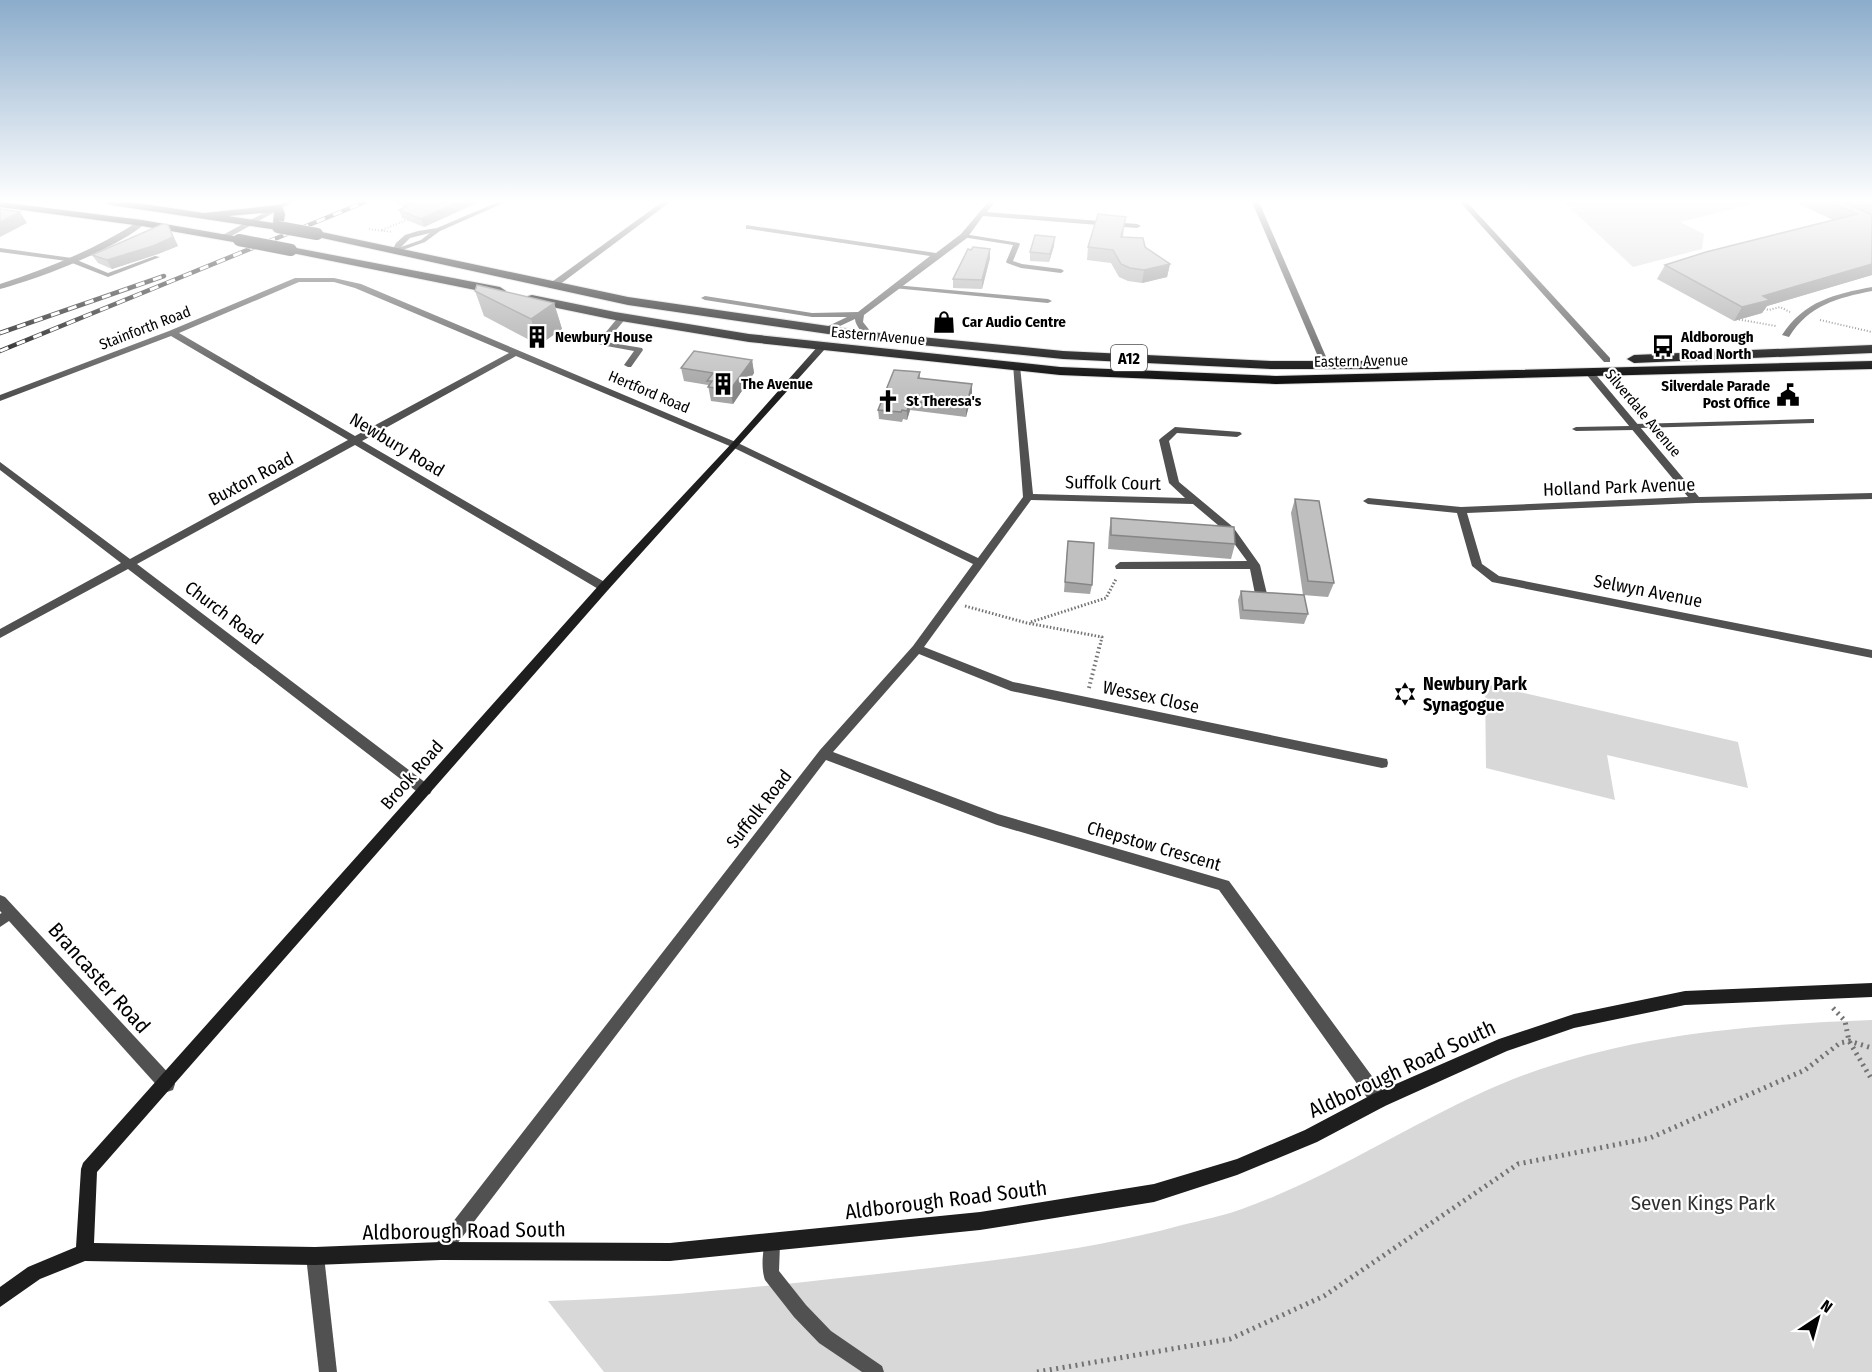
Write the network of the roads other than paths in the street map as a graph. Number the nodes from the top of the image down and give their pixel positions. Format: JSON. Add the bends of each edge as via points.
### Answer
{"nodes":[{"id":1,"x":57,"y":266,"type":"edge"},
{"id":2,"x":84,"y":266,"type":"edge"},
{"id":3,"x":132,"y":266,"type":"edge"},
{"id":4,"x":370,"y":266,"type":"edge"},
{"id":5,"x":414,"y":266,"type":"edge"},
{"id":6,"x":455,"y":266,"type":"edge"},
{"id":7,"x":579,"y":266,"type":"edge"},
{"id":8,"x":923,"y":266,"type":"edge"},
{"id":9,"x":1021,"y":266,"type":"edge"},
{"id":10,"x":1283,"y":266,"type":"edge"},
{"id":11,"x":1522,"y":266,"type":"edge"},
{"id":12,"x":1061,"y":271,"type":"dead end"},
{"id":13,"x":423,"y":275,"type":"junction"},
{"id":14,"x":298,"y":280,"type":"joint"},
{"id":15,"x":552,"y":286,"type":"junction"},
{"id":16,"x":0,"y":287,"type":"edge"},
{"id":17,"x":896,"y":287,"type":"junction"},
{"id":18,"x":1872,"y":289,"type":"edge"},
{"id":19,"x":705,"y":298,"type":"dead end"},
{"id":20,"x":1048,"y":301,"type":"dead end"},
{"id":21,"x":861,"y":314,"type":"junction"},
{"id":22,"x":623,"y":317,"type":"junction"},
{"id":23,"x":824,"y":330,"type":"junction"},
{"id":24,"x":172,"y":333,"type":"junction"},
{"id":25,"x":1786,"y":335,"type":"dead end"},
{"id":26,"x":870,"y":336,"type":"junction"},
{"id":27,"x":822,"y":347,"type":"junction"},
{"id":28,"x":1872,"y":349,"type":"edge"},
{"id":29,"x":517,"y":352,"type":"junction"},
{"id":30,"x":1607,"y":360,"type":"junction"},
{"id":31,"x":628,"y":365,"type":"dead end"},
{"id":32,"x":1872,"y":365,"type":"edge"},
{"id":33,"x":1016,"y":366,"type":"junction"},
{"id":34,"x":1326,"y":366,"type":"junction"},
{"id":35,"x":1589,"y":372,"type":"junction"},
{"id":36,"x":0,"y":398,"type":"edge"},
{"id":37,"x":1811,"y":421,"type":"dead end"},
{"id":38,"x":1635,"y":427,"type":"junction"},
{"id":39,"x":1576,"y":429,"type":"dead end"},
{"id":40,"x":1237,"y":434,"type":"dead end"},
{"id":41,"x":357,"y":441,"type":"junction"},
{"id":42,"x":735,"y":445,"type":"junction"},
{"id":43,"x":0,"y":465,"type":"edge"},
{"id":44,"x":1872,"y":496,"type":"edge"},
{"id":45,"x":1028,"y":497,"type":"junction"},
{"id":46,"x":1696,"y":500,"type":"junction"},
{"id":47,"x":1197,"y":501,"type":"junction"},
{"id":48,"x":1368,"y":501,"type":"dead end"},
{"id":49,"x":1461,"y":510,"type":"junction"},
{"id":50,"x":978,"y":562,"type":"junction"},
{"id":51,"x":130,"y":563,"type":"junction"},
{"id":52,"x":1255,"y":565,"type":"junction"},
{"id":53,"x":1122,"y":566,"type":"road end"},
{"id":54,"x":604,"y":587,"type":"junction"},
{"id":55,"x":1261,"y":594,"type":"edge"},
{"id":56,"x":0,"y":634,"type":"edge"},
{"id":57,"x":917,"y":649,"type":"junction"},
{"id":58,"x":1872,"y":654,"type":"edge"},
{"id":59,"x":824,"y":754,"type":"junction"},
{"id":60,"x":1382,"y":763,"type":"dead end"},
{"id":61,"x":425,"y":790,"type":"junction"},
{"id":62,"x":0,"y":901,"type":"edge"},
{"id":63,"x":5,"y":917,"type":"edge"},
{"id":64,"x":1872,"y":990,"type":"edge"},
{"id":65,"x":167,"y":1084,"type":"junction"},
{"id":66,"x":1379,"y":1100,"type":"junction"},
{"id":67,"x":772,"y":1244,"type":"junction"},
{"id":68,"x":441,"y":1251,"type":"junction"},
{"id":69,"x":85,"y":1252,"type":"junction"},
{"id":70,"x":315,"y":1256,"type":"junction"},
{"id":71,"x":0,"y":1298,"type":"edge"},
{"id":72,"x":328,"y":1372,"type":"edge"},
{"id":73,"x":876,"y":1372,"type":"edge"}],
"edges":[{"from":1,"to":16,"type":"street"},
{"from":2,"to":3,"type":"lane","via":[[108,275]]},
{"from":4,"to":13,"type":"highway","name":"Eastern Avenue","number":"A12"},
{"from":5,"to":13,"type":"highway"},
{"from":6,"to":15,"type":"highway","name":"Eastern Avenue","number":"A12"},
{"from":7,"to":15,"type":"street"},
{"from":8,"to":17,"type":"street"},
{"from":9,"to":12,"type":"lane"},
{"from":10,"to":34,"type":"street"},
{"from":11,"to":30,"type":"street"},
{"from":13,"to":22,"type":"highway","name":"Eastern Avenue","number":"A12"},
{"from":14,"to":24,"type":"street","name":"Stainforth Road"},
{"from":14,"to":29,"type":"street","name":"Hertford Road","via":[[334,280],[358,286]]},
{"from":15,"to":23,"type":"highway","name":"Eastern Avenue","number":"A12","via":[[628,302]]},
{"from":17,"to":20,"type":"lane"},
{"from":17,"to":21,"type":"street"},
{"from":18,"to":25,"type":"lane","via":[[1819,304],[1795,319]]},
{"from":19,"to":21,"type":"street","via":[[812,315]]},
{"from":21,"to":23,"type":"street"},
{"from":21,"to":26,"type":"street","via":[[859,322]]},
{"from":22,"to":27,"type":"highway","name":"Eastern Avenue","number":"A12"},
{"from":22,"to":31,"type":"lane","via":[[601,343],[639,350]]},
{"from":23,"to":26,"type":"highway","name":"Eastern Avenue","number":"A12"},
{"from":24,"to":36,"type":"street","name":"Stainforth Road"},
{"from":24,"to":41,"type":"street","name":"Newbury Road"},
{"from":26,"to":34,"type":"highway","name":"Eastern Avenue","number":"A12","via":[[1063,355]]},
{"from":27,"to":33,"type":"highway","name":"Eastern Avenue","number":"A12"},
{"from":27,"to":42,"type":"street","name":"Brook Road"},
{"from":28,"to":30,"type":"highway","name":"Eastern Avenue","number":"A12"},
{"from":29,"to":41,"type":"street","name":"Buxton Road"},
{"from":29,"to":42,"type":"street","name":"Hertford Road"},
{"from":30,"to":34,"type":"highway","name":"Eastern Avenue","number":"A12"},
{"from":32,"to":35,"type":"highway","name":"Eastern Avenue","number":"A12"},
{"from":33,"to":35,"type":"highway","name":"Eastern Avenue","number":"A12","via":[[1276,380]]},
{"from":33,"to":45,"type":"street"},
{"from":35,"to":38,"type":"street","name":"Silverdale Avenue"},
{"from":37,"to":38,"type":"lane"},
{"from":38,"to":39,"type":"lane"},
{"from":38,"to":46,"type":"street","name":"Silverdale Avenue"},
{"from":40,"to":47,"type":"street","name":"Suffolk Court","via":[[1175,430],[1164,440],[1174,483]]},
{"from":41,"to":51,"type":"street","name":"Buxton Road"},
{"from":41,"to":54,"type":"street","name":"Newbury Road"},
{"from":42,"to":50,"type":"street","name":"Hertford Road"},
{"from":42,"to":54,"type":"street","name":"Brook Road"},
{"from":43,"to":51,"type":"street","name":"Church Road"},
{"from":44,"to":46,"type":"street","name":"Holland Park Avenue"},
{"from":45,"to":47,"type":"street","name":"Suffolk Court"},
{"from":45,"to":50,"type":"street","name":"Suffolk Road"},
{"from":46,"to":49,"type":"street","name":"Holland Park Avenue"},
{"from":47,"to":52,"type":"street","name":"Suffolk Court","via":[[1229,529]]},
{"from":48,"to":49,"type":"street","name":"Holland Park Avenue"},
{"from":49,"to":58,"type":"street","name":"Selwyn Avenue","via":[[1477,566],[1496,579]]},
{"from":50,"to":57,"type":"street","name":"Suffolk Road"},
{"from":51,"to":56,"type":"street","name":"Buxton Road"},
{"from":51,"to":61,"type":"street","name":"Church Road"},
{"from":52,"to":53,"type":"street"},
{"from":52,"to":55,"type":"street","name":"Suffolk Court"},
{"from":54,"to":61,"type":"street","name":"Brook Road"},
{"from":57,"to":59,"type":"street","name":"Suffolk Road"},
{"from":57,"to":60,"type":"street","name":"Wessex Close","via":[[1011,686]]},
{"from":59,"to":66,"type":"street","name":"Chepstow Crescent","via":[[997,819],[1224,885]]},
{"from":59,"to":68,"type":"street","name":"Suffolk Road"},
{"from":61,"to":65,"type":"street","name":"Brook Road"},
{"from":62,"to":63,"type":"street","name":"Brancaster Road"},
{"from":63,"to":65,"type":"street","name":"Brancaster Road"},
{"from":64,"to":66,"type":"street","name":"Aldborough Road South","via":[[1685,998],[1574,1021],[1505,1044]]},
{"from":65,"to":69,"type":"street","name":"Brook Road","via":[[89,1169]]},
{"from":66,"to":67,"type":"street","name":"Aldborough Road South","via":[[1311,1136],[1237,1167],[1154,1193],[980,1221]]},
{"from":67,"to":68,"type":"street","name":"Aldborough Road South","via":[[670,1252]]},
{"from":67,"to":73,"type":"lane","via":[[771,1274],[800,1311],[825,1337]]},
{"from":68,"to":70,"type":"street","name":"Aldborough Road South"},
{"from":69,"to":70,"type":"street","name":"Aldborough Road South"},
{"from":69,"to":71,"type":"street","name":"Aldborough Road South","via":[[34,1273]]},
{"from":70,"to":72,"type":"street"}]}
